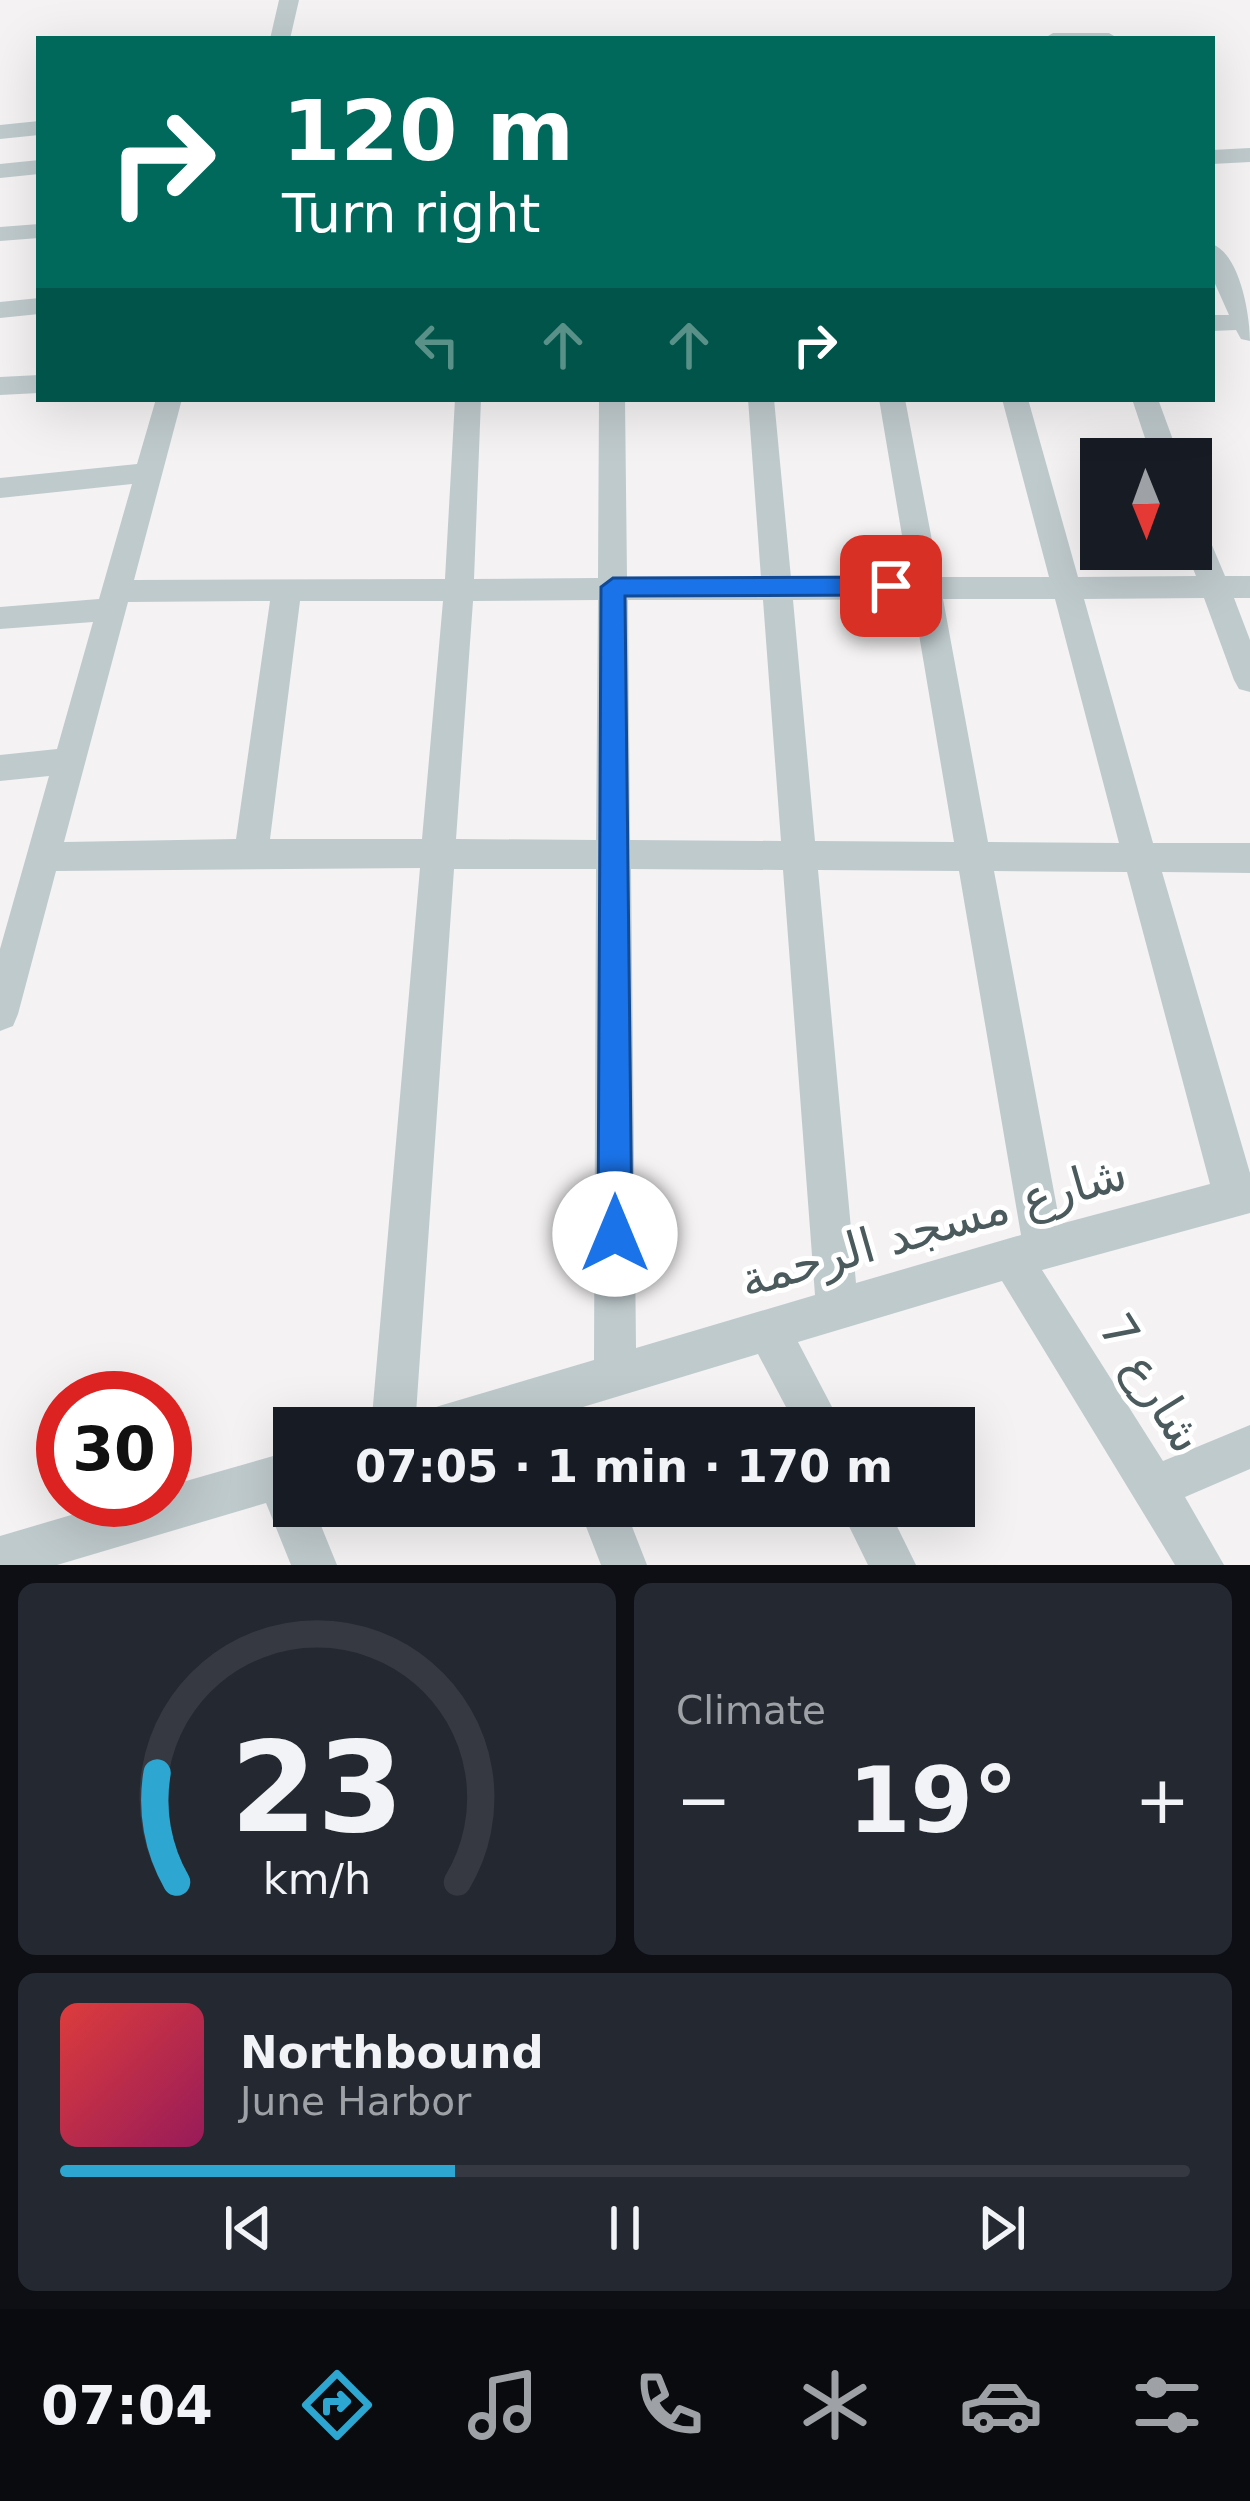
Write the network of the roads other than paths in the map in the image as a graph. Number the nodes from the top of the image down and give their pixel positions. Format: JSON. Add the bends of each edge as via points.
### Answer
{"nodes":[{"id":1,"x":289,"y":0,"type":"edge"},
{"id":2,"x":281,"y":36,"type":"edge"},
{"id":3,"x":36,"y":128,"type":"edge"},
{"id":4,"x":0,"y":132,"type":"edge"},
{"id":5,"x":1250,"y":155,"type":"edge"},
{"id":6,"x":1215,"y":157,"type":"edge"},
{"id":7,"x":36,"y":167,"type":"edge"},
{"id":8,"x":0,"y":171,"type":"edge"},
{"id":9,"x":36,"y":231,"type":"edge"},
{"id":10,"x":0,"y":234,"type":"edge"},
{"id":11,"x":1215,"y":257,"type":"edge"},
{"id":12,"x":36,"y":306,"type":"edge"},
{"id":13,"x":0,"y":310,"type":"edge"},
{"id":14,"x":1215,"y":323,"type":"edge"},
{"id":15,"x":1248,"y":326,"type":"edge"},
{"id":16,"x":36,"y":383,"type":"edge"},
{"id":17,"x":0,"y":386,"type":"edge"},
{"id":18,"x":168,"y":402,"type":"edge"},
{"id":19,"x":468,"y":402,"type":"edge"},
{"id":20,"x":613,"y":402,"type":"edge"},
{"id":21,"x":761,"y":402,"type":"edge"},
{"id":22,"x":893,"y":402,"type":"edge"},
{"id":23,"x":1016,"y":402,"type":"edge"},
{"id":24,"x":1145,"y":402,"type":"edge"},
{"id":25,"x":1158,"y":438,"type":"edge"},
{"id":26,"x":147,"y":472,"type":"junction"},
{"id":27,"x":0,"y":488,"type":"edge"},
{"id":28,"x":1209,"y":570,"type":"edge"},
{"id":29,"x":1064,"y":585,"type":"junction"},
{"id":30,"x":928,"y":586,"type":"junction"},
{"id":31,"x":1215,"y":586,"type":"junction"},
{"id":32,"x":613,"y":587,"type":"junction"},
{"id":33,"x":778,"y":587,"type":"junction"},
{"id":34,"x":1250,"y":587,"type":"edge"},
{"id":35,"x":460,"y":589,"type":"junction"},
{"id":36,"x":287,"y":590,"type":"junction"},
{"id":37,"x":112,"y":600,"type":"junction"},
{"id":38,"x":0,"y":618,"type":"edge"},
{"id":39,"x":1250,"y":680,"type":"edge"},
{"id":40,"x":68,"y":761,"type":"junction"},
{"id":41,"x":0,"y":767,"type":"edge"},
{"id":42,"x":251,"y":853,"type":"junction"},
{"id":43,"x":43,"y":857,"type":"junction"},
{"id":44,"x":439,"y":857,"type":"junction"},
{"id":45,"x":800,"y":857,"type":"junction"},
{"id":46,"x":614,"y":858,"type":"junction"},
{"id":47,"x":1138,"y":858,"type":"junction"},
{"id":48,"x":1250,"y":858,"type":"edge"},
{"id":49,"x":976,"y":859,"type":"junction"},
{"id":50,"x":12,"y":932,"type":"edge"},
{"id":51,"x":0,"y":1014,"type":"edge"},
{"id":52,"x":1241,"y":1195,"type":"edge"},
{"id":53,"x":1028,"y":1254,"type":"junction"},
{"id":54,"x":837,"y":1309,"type":"junction"},
{"id":55,"x":768,"y":1329,"type":"junction"},
{"id":56,"x":615,"y":1375,"type":"junction"},
{"id":57,"x":395,"y":1407,"type":"edge"},
{"id":58,"x":567,"y":1407,"type":"edge"},
{"id":59,"x":809,"y":1407,"type":"edge"},
{"id":60,"x":1250,"y":1447,"type":"edge"},
{"id":61,"x":273,"y":1478,"type":"edge"},
{"id":62,"x":1153,"y":1487,"type":"junction"},
{"id":63,"x":302,"y":1527,"type":"edge"},
{"id":64,"x":609,"y":1527,"type":"edge"},
{"id":65,"x":873,"y":1527,"type":"edge"},
{"id":66,"x":0,"y":1559,"type":"edge"},
{"id":67,"x":314,"y":1565,"type":"edge"},
{"id":68,"x":624,"y":1565,"type":"edge"},
{"id":69,"x":893,"y":1565,"type":"edge"},
{"id":70,"x":1201,"y":1565,"type":"edge"}],
"edges":[{"from":1,"to":2,"type":"street"},
{"from":3,"to":4,"type":"street"},
{"from":5,"to":6,"type":"street"},
{"from":7,"to":8,"type":"street"},
{"from":9,"to":10,"type":"street"},
{"from":11,"to":15,"type":"street"},
{"from":12,"to":13,"type":"street"},
{"from":14,"to":15,"type":"street"},
{"from":16,"to":17,"type":"street"},
{"from":18,"to":26,"type":"street"},
{"from":19,"to":35,"type":"street"},
{"from":20,"to":32,"type":"street"},
{"from":21,"to":33,"type":"street"},
{"from":22,"to":30,"type":"street"},
{"from":23,"to":29,"type":"street"},
{"from":24,"to":25,"type":"street"},
{"from":26,"to":27,"type":"street"},
{"from":26,"to":37,"type":"street"},
{"from":28,"to":31,"type":"street"},
{"from":29,"to":30,"type":"street"},
{"from":29,"to":31,"type":"street"},
{"from":29,"to":47,"type":"street"},
{"from":30,"to":33,"type":"street"},
{"from":30,"to":49,"type":"street"},
{"from":31,"to":34,"type":"street"},
{"from":31,"to":39,"type":"street"},
{"from":32,"to":33,"type":"street"},
{"from":32,"to":35,"type":"street"},
{"from":32,"to":46,"type":"street"},
{"from":33,"to":45,"type":"street"},
{"from":35,"to":36,"type":"street"},
{"from":35,"to":44,"type":"street"},
{"from":36,"to":37,"type":"street"},
{"from":36,"to":42,"type":"street"},
{"from":37,"to":38,"type":"street"},
{"from":37,"to":40,"type":"street"},
{"from":40,"to":41,"type":"street"},
{"from":40,"to":43,"type":"street"},
{"from":42,"to":43,"type":"street"},
{"from":42,"to":44,"type":"street"},
{"from":43,"to":50,"type":"street"},
{"from":44,"to":46,"type":"street"},
{"from":44,"to":57,"type":"street"},
{"from":45,"to":46,"type":"street"},
{"from":45,"to":49,"type":"street"},
{"from":45,"to":54,"type":"street"},
{"from":46,"to":56,"type":"street"},
{"from":47,"to":48,"type":"street"},
{"from":47,"to":49,"type":"street"},
{"from":47,"to":52,"type":"street"},
{"from":49,"to":53,"type":"street"},
{"from":50,"to":51,"type":"street"},
{"from":52,"to":53,"type":"street","name":"شارع مسجد الرحمة"},
{"from":53,"to":54,"type":"street","name":"شارع مسجد الرحمة"},
{"from":53,"to":62,"type":"street","name":"شارع 7"},
{"from":54,"to":55,"type":"street","name":"شارع مسجد الرحمة"},
{"from":55,"to":56,"type":"street","name":"شارع مسجد الرحمة"},
{"from":55,"to":59,"type":"street"},
{"from":56,"to":58,"type":"street","name":"شارع مسجد الرحمة"},
{"from":60,"to":62,"type":"street"},
{"from":61,"to":66,"type":"street"},
{"from":62,"to":70,"type":"street","name":"شارع 7"},
{"from":63,"to":67,"type":"street"},
{"from":64,"to":68,"type":"street"},
{"from":65,"to":69,"type":"street"}]}
